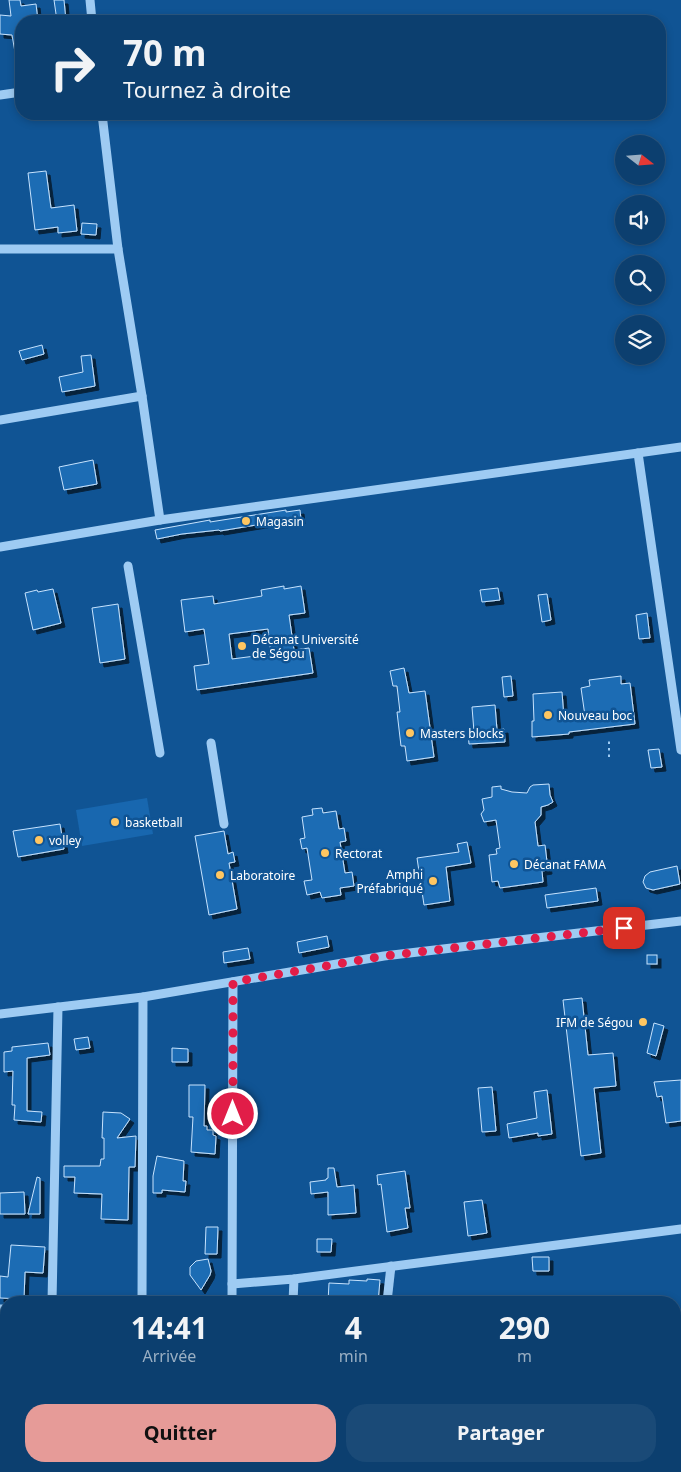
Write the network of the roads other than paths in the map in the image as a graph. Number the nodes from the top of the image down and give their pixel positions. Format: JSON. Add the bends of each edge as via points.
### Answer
{"nodes":[{"id":1,"x":90,"y":0,"type":"edge"},
{"id":2,"x":91,"y":15,"type":"edge"},
{"id":3,"x":15,"y":93,"type":"edge"},
{"id":4,"x":0,"y":95,"type":"edge"},
{"id":5,"x":103,"y":120,"type":"edge"},
{"id":6,"x":0,"y":248,"type":"edge"},
{"id":7,"x":118,"y":248,"type":"junction"},
{"id":8,"x":142,"y":396,"type":"junction"},
{"id":9,"x":0,"y":420,"type":"edge"},
{"id":10,"x":681,"y":447,"type":"edge"},
{"id":11,"x":638,"y":453,"type":"junction"},
{"id":12,"x":160,"y":520,"type":"junction"},
{"id":13,"x":0,"y":547,"type":"edge"},
{"id":14,"x":128,"y":566,"type":"dead end"},
{"id":15,"x":211,"y":743,"type":"dead end"},
{"id":16,"x":681,"y":750,"type":"edge"},
{"id":17,"x":160,"y":753,"type":"dead end"},
{"id":18,"x":224,"y":824,"type":"dead end"},
{"id":19,"x":681,"y":921,"type":"edge"},
{"id":20,"x":233,"y":982,"type":"junction"},
{"id":21,"x":143,"y":997,"type":"junction"},
{"id":22,"x":58,"y":1007,"type":"junction"},
{"id":23,"x":0,"y":1014,"type":"edge"},
{"id":24,"x":681,"y":1229,"type":"edge"},
{"id":25,"x":391,"y":1266,"type":"junction"},
{"id":26,"x":294,"y":1279,"type":"junction"},
{"id":27,"x":232,"y":1284,"type":"junction"},
{"id":28,"x":52,"y":1296,"type":"edge"},
{"id":29,"x":142,"y":1296,"type":"edge"},
{"id":30,"x":232,"y":1296,"type":"edge"},
{"id":31,"x":293,"y":1296,"type":"edge"},
{"id":32,"x":388,"y":1296,"type":"edge"}],
"edges":[{"from":1,"to":2,"type":"street"},
{"from":3,"to":4,"type":"street"},
{"from":5,"to":7,"type":"street"},
{"from":6,"to":7,"type":"street"},
{"from":7,"to":8,"type":"street"},
{"from":8,"to":9,"type":"street"},
{"from":8,"to":12,"type":"street"},
{"from":10,"to":11,"type":"street"},
{"from":11,"to":12,"type":"street"},
{"from":11,"to":16,"type":"street"},
{"from":12,"to":13,"type":"street"},
{"from":14,"to":17,"type":"street"},
{"from":15,"to":18,"type":"street"},
{"from":19,"to":20,"type":"street","via":[[384,956]]},
{"from":20,"to":21,"type":"street"},
{"from":20,"to":27,"type":"street"},
{"from":21,"to":22,"type":"street"},
{"from":21,"to":29,"type":"street"},
{"from":22,"to":23,"type":"street"},
{"from":22,"to":28,"type":"street"},
{"from":24,"to":25,"type":"street"},
{"from":25,"to":26,"type":"street"},
{"from":25,"to":32,"type":"street"},
{"from":26,"to":27,"type":"street"},
{"from":26,"to":31,"type":"street"},
{"from":27,"to":30,"type":"street"}]}
